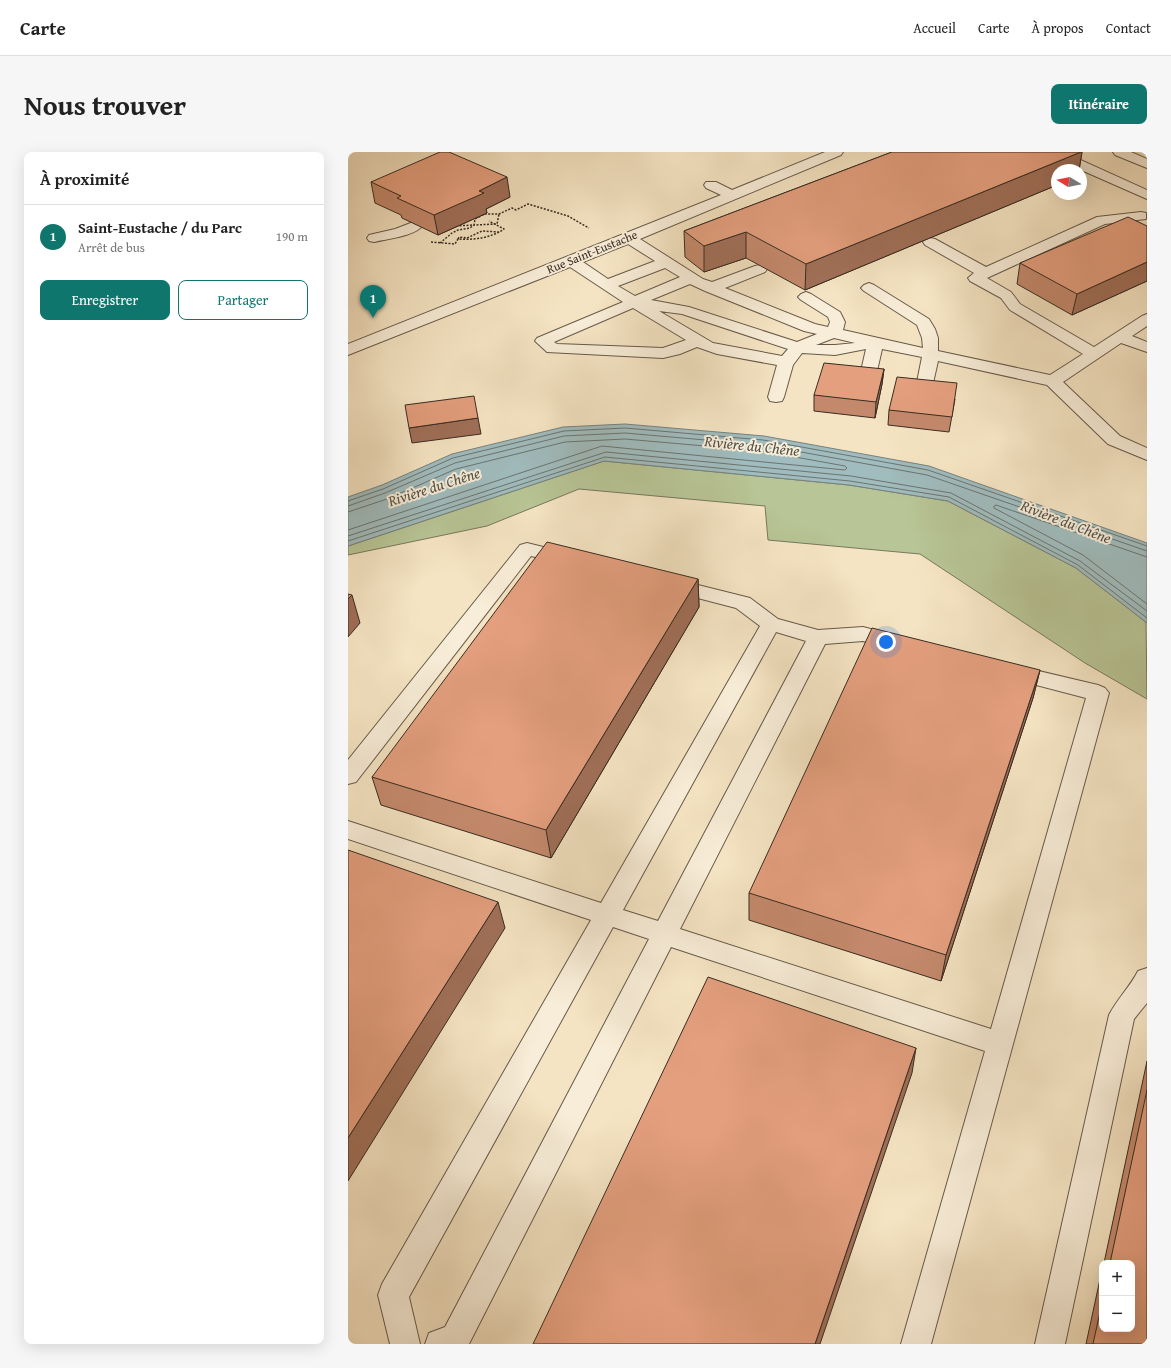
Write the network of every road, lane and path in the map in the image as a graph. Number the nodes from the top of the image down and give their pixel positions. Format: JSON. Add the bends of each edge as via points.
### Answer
{"nodes":[{"id":1,"x":836,"y":152,"type":"edge"},
{"id":2,"x":1052,"y":152,"type":"edge"},
{"id":3,"x":1120,"y":152,"type":"edge"},
{"id":4,"x":1147,"y":164,"type":"edge"},
{"id":5,"x":711,"y":185,"type":"dead end"},
{"id":6,"x":1147,"y":195,"type":"edge"},
{"id":7,"x":733,"y":196,"type":"junction"},
{"id":8,"x":499,"y":214,"type":"junction"},
{"id":9,"x":1145,"y":216,"type":"edge"},
{"id":10,"x":489,"y":221,"type":"dead end"},
{"id":11,"x":497,"y":224,"type":"junction"},
{"id":12,"x":416,"y":225,"type":"edge"},
{"id":13,"x":474,"y":225,"type":"junction"},
{"id":14,"x":484,"y":225,"type":"junction"},
{"id":15,"x":450,"y":229,"type":"edge"},
{"id":16,"x":590,"y":229,"type":"dead end"},
{"id":17,"x":482,"y":231,"type":"junction"},
{"id":18,"x":500,"y":232,"type":"junction"},
{"id":19,"x":374,"y":238,"type":"dead end"},
{"id":20,"x":629,"y":238,"type":"junction"},
{"id":21,"x":458,"y":239,"type":"junction"},
{"id":22,"x":426,"y":242,"type":"dead end"},
{"id":23,"x":930,"y":242,"type":"edge"},
{"id":24,"x":440,"y":243,"type":"junction"},
{"id":25,"x":572,"y":261,"type":"junction"},
{"id":26,"x":666,"y":262,"type":"junction"},
{"id":27,"x":760,"y":268,"type":"edge"},
{"id":28,"x":986,"y":273,"type":"junction"},
{"id":29,"x":691,"y":278,"type":"junction"},
{"id":30,"x":606,"y":285,"type":"junction"},
{"id":31,"x":710,"y":288,"type":"junction"},
{"id":32,"x":869,"y":288,"type":"dead end"},
{"id":33,"x":806,"y":297,"type":"dead end"},
{"id":34,"x":632,"y":302,"type":"junction"},
{"id":35,"x":1147,"y":319,"type":"edge"},
{"id":36,"x":832,"y":333,"type":"junction"},
{"id":37,"x":1120,"y":337,"type":"junction"},
{"id":38,"x":698,"y":341,"type":"junction"},
{"id":39,"x":876,"y":342,"type":"junction"},
{"id":40,"x":798,"y":347,"type":"junction"},
{"id":41,"x":1147,"y":347,"type":"edge"},
{"id":42,"x":348,"y":350,"type":"edge"},
{"id":43,"x":930,"y":354,"type":"junction"},
{"id":44,"x":1094,"y":354,"type":"junction"},
{"id":45,"x":786,"y":362,"type":"junction"},
{"id":46,"x":867,"y":380,"type":"edge"},
{"id":47,"x":1053,"y":381,"type":"junction"},
{"id":48,"x":923,"y":392,"type":"edge"},
{"id":49,"x":776,"y":397,"type":"dead end"},
{"id":50,"x":1147,"y":455,"type":"edge"},
{"id":51,"x":588,"y":564,"type":"edge"},
{"id":52,"x":650,"y":580,"type":"edge"},
{"id":53,"x":771,"y":624,"type":"junction"},
{"id":54,"x":818,"y":637,"type":"junction"},
{"id":55,"x":916,"y":647,"type":"edge"},
{"id":56,"x":984,"y":664,"type":"edge"},
{"id":57,"x":348,"y":776,"type":"edge"},
{"id":58,"x":348,"y":830,"type":"edge"},
{"id":59,"x":607,"y":916,"type":"junction"},
{"id":60,"x":664,"y":935,"type":"junction"},
{"id":61,"x":1147,"y":979,"type":"edge"},
{"id":62,"x":1000,"y":1044,"type":"junction"},
{"id":63,"x":405,"y":1344,"type":"edge"},
{"id":64,"x":440,"y":1344,"type":"edge"},
{"id":65,"x":916,"y":1344,"type":"edge"},
{"id":66,"x":1050,"y":1344,"type":"edge"}],
"edges":[{"from":1,"to":7,"type":"street","name":"Rue Saint-Eustache"},
{"from":2,"to":6,"type":"street"},
{"from":3,"to":4,"type":"street"},
{"from":5,"to":7,"type":"street"},
{"from":7,"to":20,"type":"street","name":"Rue Saint-Eustache"},
{"from":8,"to":11,"type":"path"},
{"from":8,"to":13,"type":"path","via":[[485,214],[475,219]]},
{"from":8,"to":16,"type":"path","via":[[528,204],[557,212]]},
{"from":9,"to":28,"type":"street","via":[[1102,220]]},
{"from":10,"to":11,"type":"path"},
{"from":11,"to":14,"type":"path"},
{"from":11,"to":18,"type":"path","via":[[504,229]]},
{"from":12,"to":19,"type":"street"},
{"from":13,"to":14,"type":"path"},
{"from":13,"to":15,"type":"path"},
{"from":13,"to":24,"type":"path","via":[[455,231]]},
{"from":14,"to":17,"type":"path"},
{"from":17,"to":18,"type":"path"},
{"from":17,"to":21,"type":"path"},
{"from":18,"to":21,"type":"path","via":[[473,240]]},
{"from":20,"to":25,"type":"street","name":"Rue Saint-Eustache"},
{"from":20,"to":26,"type":"street"},
{"from":21,"to":24,"type":"path","via":[[455,244]]},
{"from":22,"to":24,"type":"path"},
{"from":23,"to":28,"type":"street"},
{"from":25,"to":30,"type":"street"},
{"from":25,"to":42,"type":"street","name":"Rue Saint-Eustache"},
{"from":26,"to":29,"type":"street"},
{"from":26,"to":30,"type":"street"},
{"from":27,"to":31,"type":"street"},
{"from":28,"to":44,"type":"street","via":[[975,278],[1006,295],[1015,307]]},
{"from":29,"to":31,"type":"street"},
{"from":29,"to":34,"type":"street"},
{"from":30,"to":34,"type":"street"},
{"from":31,"to":36,"type":"street","via":[[810,328]]},
{"from":32,"to":43,"type":"street","via":[[928,328]]},
{"from":33,"to":36,"type":"street","via":[[834,315],[837,324]]},
{"from":34,"to":38,"type":"street"},
{"from":34,"to":38,"type":"street","via":[[543,341],[553,348],[663,353]]},
{"from":34,"to":40,"type":"street","via":[[684,310]]},
{"from":35,"to":37,"type":"street"},
{"from":36,"to":39,"type":"street"},
{"from":36,"to":40,"type":"street"},
{"from":37,"to":41,"type":"street"},
{"from":37,"to":44,"type":"street"},
{"from":38,"to":45,"type":"street","via":[[717,349]]},
{"from":39,"to":40,"type":"street","via":[[851,349],[828,351]]},
{"from":39,"to":43,"type":"street"},
{"from":39,"to":46,"type":"street"},
{"from":40,"to":45,"type":"street"},
{"from":43,"to":47,"type":"street"},
{"from":43,"to":48,"type":"street"},
{"from":44,"to":47,"type":"street"},
{"from":45,"to":49,"type":"street"},
{"from":47,"to":50,"type":"street","via":[[1114,440]]},
{"from":51,"to":57,"type":"street","via":[[527,549]]},
{"from":52,"to":53,"type":"street","via":[[743,603]]},
{"from":53,"to":54,"type":"street"},
{"from":53,"to":59,"type":"street"},
{"from":54,"to":55,"type":"street","via":[[862,634]]},
{"from":54,"to":60,"type":"street"},
{"from":56,"to":62,"type":"street","via":[[1098,694]]},
{"from":58,"to":59,"type":"street"},
{"from":59,"to":60,"type":"street"},
{"from":59,"to":63,"type":"street","via":[[393,1296]]},
{"from":60,"to":62,"type":"street"},
{"from":60,"to":64,"type":"street","via":[[456,1338]]},
{"from":61,"to":66,"type":"street","via":[[1146,986],[1122,1015]]},
{"from":62,"to":65,"type":"street"}]}
